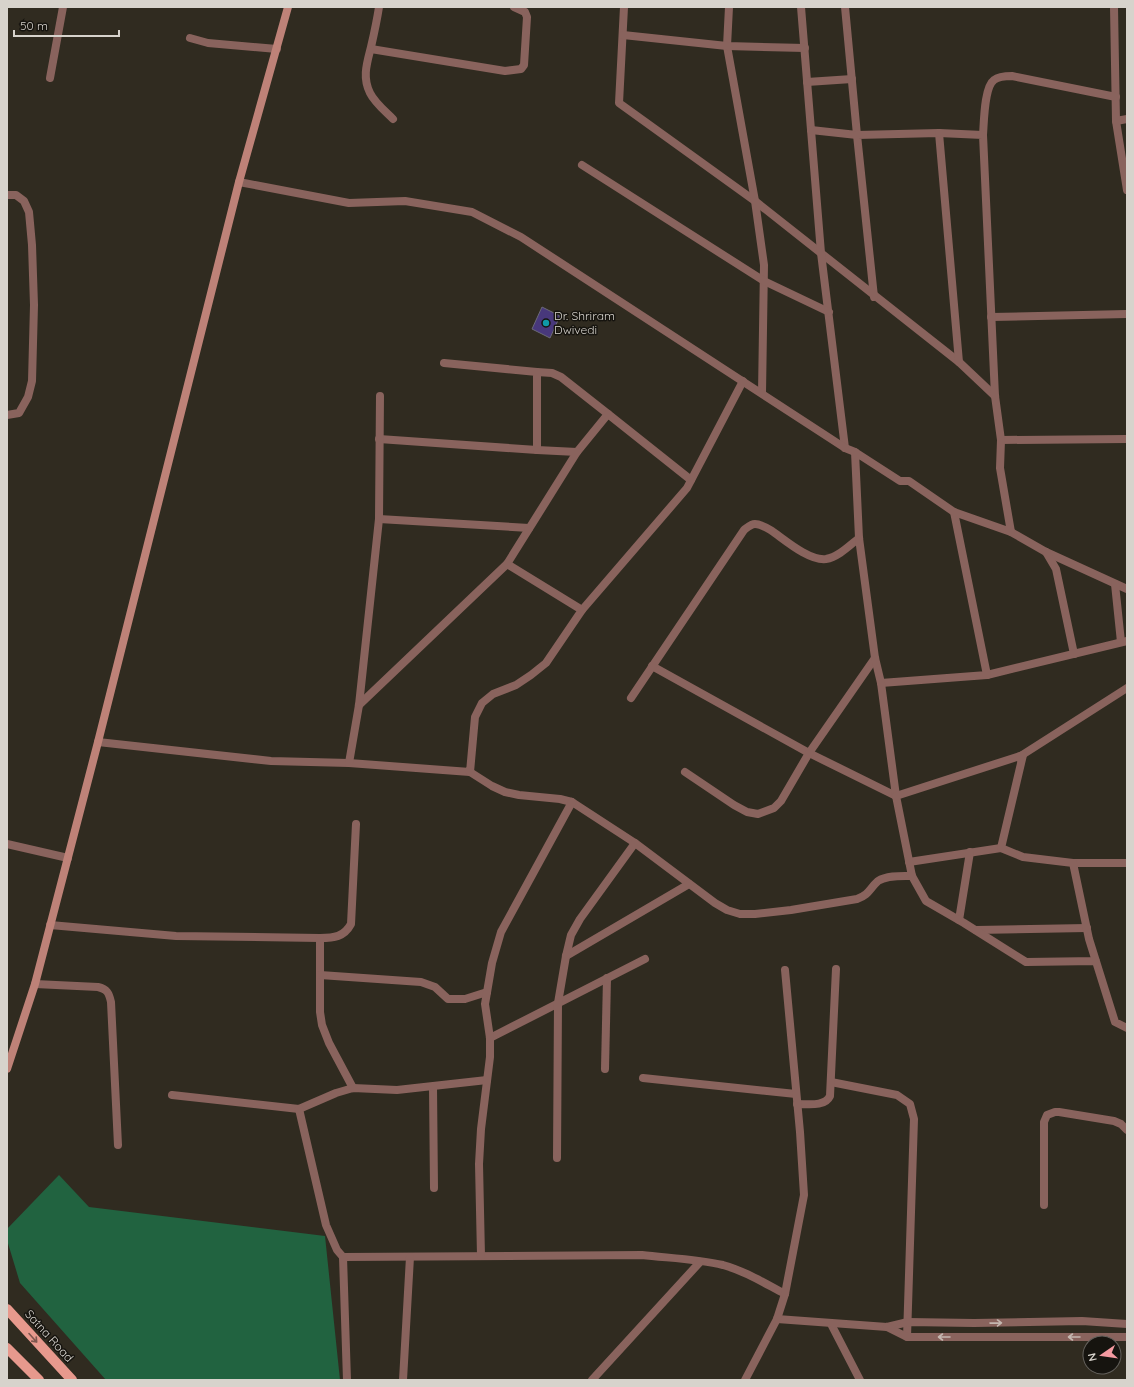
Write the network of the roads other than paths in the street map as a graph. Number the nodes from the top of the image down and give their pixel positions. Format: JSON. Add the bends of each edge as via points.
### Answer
{"nodes":[{"id":1,"x":63,"y":7,"type":"edge"},
{"id":2,"x":288,"y":7,"type":"edge"},
{"id":3,"x":379,"y":7,"type":"edge"},
{"id":4,"x":514,"y":7,"type":"edge"},
{"id":5,"x":624,"y":7,"type":"edge"},
{"id":6,"x":729,"y":7,"type":"edge"},
{"id":7,"x":801,"y":7,"type":"edge"},
{"id":8,"x":845,"y":7,"type":"edge"},
{"id":9,"x":1114,"y":7,"type":"edge"},
{"id":10,"x":623,"y":35,"type":"junction"},
{"id":11,"x":190,"y":38,"type":"dead end"},
{"id":12,"x":727,"y":46,"type":"junction"},
{"id":13,"x":371,"y":48,"type":"junction"},
{"id":14,"x":805,"y":48,"type":"junction"},
{"id":15,"x":277,"y":49,"type":"junction"},
{"id":16,"x":50,"y":78,"type":"dead end"},
{"id":17,"x":852,"y":79,"type":"junction"},
{"id":18,"x":807,"y":82,"type":"junction"},
{"id":19,"x":1116,"y":97,"type":"junction"},
{"id":20,"x":393,"y":119,"type":"dead end"},
{"id":21,"x":1127,"y":119,"type":"edge"},
{"id":22,"x":1116,"y":122,"type":"junction"},
{"id":23,"x":811,"y":130,"type":"junction"},
{"id":24,"x":939,"y":133,"type":"junction"},
{"id":25,"x":857,"y":135,"type":"junction"},
{"id":26,"x":983,"y":135,"type":"junction"},
{"id":27,"x":582,"y":165,"type":"dead end"},
{"id":28,"x":239,"y":182,"type":"junction"},
{"id":29,"x":1127,"y":190,"type":"edge"},
{"id":30,"x":7,"y":195,"type":"edge"},
{"id":31,"x":755,"y":201,"type":"junction"},
{"id":32,"x":822,"y":253,"type":"junction"},
{"id":33,"x":764,"y":281,"type":"junction"},
{"id":34,"x":874,"y":297,"type":"junction"},
{"id":35,"x":829,"y":312,"type":"junction"},
{"id":36,"x":1127,"y":314,"type":"edge"},
{"id":37,"x":991,"y":317,"type":"junction"},
{"id":38,"x":959,"y":362,"type":"junction"},
{"id":39,"x":444,"y":363,"type":"dead end"},
{"id":40,"x":537,"y":372,"type":"junction"},
{"id":41,"x":743,"y":381,"type":"junction"},
{"id":42,"x":762,"y":393,"type":"junction"},
{"id":43,"x":380,"y":396,"type":"dead end"},
{"id":44,"x":995,"y":396,"type":"junction"},
{"id":45,"x":608,"y":414,"type":"junction"},
{"id":46,"x":7,"y":415,"type":"edge"},
{"id":47,"x":379,"y":439,"type":"junction"},
{"id":48,"x":1127,"y":439,"type":"edge"},
{"id":49,"x":1001,"y":440,"type":"junction"},
{"id":50,"x":845,"y":448,"type":"junction"},
{"id":51,"x":537,"y":450,"type":"junction"},
{"id":52,"x":577,"y":452,"type":"junction"},
{"id":53,"x":855,"y":452,"type":"junction"},
{"id":54,"x":691,"y":480,"type":"junction"},
{"id":55,"x":954,"y":512,"type":"junction"},
{"id":56,"x":378,"y":519,"type":"junction"},
{"id":57,"x":529,"y":528,"type":"junction"},
{"id":58,"x":1011,"y":532,"type":"junction"},
{"id":59,"x":859,"y":538,"type":"junction"},
{"id":60,"x":1046,"y":552,"type":"junction"},
{"id":61,"x":507,"y":564,"type":"junction"},
{"id":62,"x":1115,"y":584,"type":"junction"},
{"id":63,"x":1127,"y":589,"type":"edge"},
{"id":64,"x":582,"y":610,"type":"junction"},
{"id":65,"x":1124,"y":642,"type":"edge"},
{"id":66,"x":1074,"y":654,"type":"junction"},
{"id":67,"x":875,"y":658,"type":"junction"},
{"id":68,"x":652,"y":666,"type":"junction"},
{"id":69,"x":987,"y":675,"type":"junction"},
{"id":70,"x":881,"y":684,"type":"junction"},
{"id":71,"x":1127,"y":688,"type":"edge"},
{"id":72,"x":631,"y":698,"type":"dead end"},
{"id":73,"x":359,"y":705,"type":"junction"},
{"id":74,"x":98,"y":742,"type":"junction"},
{"id":75,"x":809,"y":753,"type":"junction"},
{"id":76,"x":1019,"y":757,"type":"junction"},
{"id":77,"x":349,"y":763,"type":"junction"},
{"id":78,"x":470,"y":772,"type":"junction"},
{"id":79,"x":685,"y":772,"type":"dead end"},
{"id":80,"x":896,"y":796,"type":"junction"},
{"id":81,"x":572,"y":802,"type":"junction"},
{"id":82,"x":356,"y":824,"type":"dead end"},
{"id":83,"x":635,"y":842,"type":"junction"},
{"id":84,"x":7,"y":844,"type":"edge"},
{"id":85,"x":1001,"y":848,"type":"junction"},
{"id":86,"x":970,"y":852,"type":"junction"},
{"id":87,"x":68,"y":858,"type":"junction"},
{"id":88,"x":909,"y":862,"type":"junction"},
{"id":89,"x":1073,"y":863,"type":"junction"},
{"id":90,"x":1127,"y":863,"type":"edge"},
{"id":91,"x":912,"y":876,"type":"junction"},
{"id":92,"x":689,"y":884,"type":"junction"},
{"id":93,"x":959,"y":920,"type":"junction"},
{"id":94,"x":50,"y":925,"type":"junction"},
{"id":95,"x":1087,"y":928,"type":"junction"},
{"id":96,"x":975,"y":930,"type":"junction"},
{"id":97,"x":320,"y":938,"type":"junction"},
{"id":98,"x":566,"y":956,"type":"junction"},
{"id":99,"x":645,"y":959,"type":"dead end"},
{"id":100,"x":1096,"y":961,"type":"junction"},
{"id":101,"x":836,"y":969,"type":"dead end"},
{"id":102,"x":785,"y":970,"type":"dead end"},
{"id":103,"x":320,"y":975,"type":"junction"},
{"id":104,"x":607,"y":978,"type":"junction"},
{"id":105,"x":35,"y":984,"type":"junction"},
{"id":106,"x":487,"y":992,"type":"junction"},
{"id":107,"x":558,"y":1003,"type":"junction"},
{"id":108,"x":1127,"y":1028,"type":"edge"},
{"id":109,"x":490,"y":1038,"type":"junction"},
{"id":110,"x":7,"y":1069,"type":"edge"},
{"id":111,"x":604,"y":1069,"type":"dead end"},
{"id":112,"x":643,"y":1078,"type":"dead end"},
{"id":113,"x":487,"y":1080,"type":"junction"},
{"id":114,"x":831,"y":1082,"type":"junction"},
{"id":115,"x":433,"y":1087,"type":"junction"},
{"id":116,"x":353,"y":1088,"type":"junction"},
{"id":117,"x":796,"y":1094,"type":"junction"},
{"id":118,"x":172,"y":1095,"type":"dead end"},
{"id":119,"x":797,"y":1104,"type":"junction"},
{"id":120,"x":299,"y":1109,"type":"junction"},
{"id":121,"x":1127,"y":1130,"type":"edge"},
{"id":122,"x":118,"y":1145,"type":"dead end"},
{"id":123,"x":557,"y":1158,"type":"dead end"},
{"id":124,"x":434,"y":1188,"type":"dead end"},
{"id":125,"x":1044,"y":1205,"type":"dead end"},
{"id":126,"x":481,"y":1256,"type":"junction"},
{"id":127,"x":343,"y":1257,"type":"junction"},
{"id":128,"x":410,"y":1257,"type":"junction"},
{"id":129,"x":700,"y":1262,"type":"junction"},
{"id":130,"x":785,"y":1294,"type":"junction"},
{"id":131,"x":7,"y":1309,"type":"edge"},
{"id":132,"x":777,"y":1319,"type":"junction"},
{"id":133,"x":908,"y":1322,"type":"junction"},
{"id":134,"x":831,"y":1324,"type":"junction"},
{"id":135,"x":1127,"y":1324,"type":"edge"},
{"id":136,"x":887,"y":1327,"type":"junction"},
{"id":137,"x":907,"y":1337,"type":"junction"},
{"id":138,"x":1127,"y":1337,"type":"edge"},
{"id":139,"x":7,"y":1348,"type":"edge"},
{"id":140,"x":39,"y":1380,"type":"edge"},
{"id":141,"x":72,"y":1380,"type":"edge"},
{"id":142,"x":347,"y":1380,"type":"edge"},
{"id":143,"x":403,"y":1380,"type":"edge"},
{"id":144,"x":592,"y":1380,"type":"edge"},
{"id":145,"x":745,"y":1380,"type":"edge"},
{"id":146,"x":860,"y":1380,"type":"edge"}],
"edges":[{"from":1,"to":16,"type":"street"},
{"from":2,"to":15,"type":"street"},
{"from":3,"to":13,"type":"street"},
{"from":4,"to":13,"type":"street","via":[[525,12],[527,17],[524,65],[521,69],[505,71]]},
{"from":5,"to":10,"type":"street"},
{"from":6,"to":12,"type":"street"},
{"from":7,"to":14,"type":"street"},
{"from":8,"to":17,"type":"street"},
{"from":9,"to":19,"type":"street"},
{"from":10,"to":12,"type":"street"},
{"from":10,"to":31,"type":"street","via":[[619,103]]},
{"from":11,"to":15,"type":"street","via":[[208,43]]},
{"from":12,"to":14,"type":"street"},
{"from":12,"to":31,"type":"street"},
{"from":13,"to":20,"type":"street","via":[[366,64],[366,80],[370,93]]},
{"from":14,"to":18,"type":"street"},
{"from":15,"to":28,"type":"street"},
{"from":17,"to":18,"type":"street"},
{"from":17,"to":25,"type":"street"},
{"from":18,"to":23,"type":"street"},
{"from":19,"to":22,"type":"street"},
{"from":19,"to":26,"type":"street","via":[[1003,76],[990,83]]},
{"from":21,"to":22,"type":"street"},
{"from":22,"to":29,"type":"street"},
{"from":23,"to":25,"type":"street"},
{"from":23,"to":32,"type":"street"},
{"from":24,"to":25,"type":"street"},
{"from":24,"to":26,"type":"street"},
{"from":24,"to":38,"type":"street"},
{"from":25,"to":34,"type":"street"},
{"from":26,"to":37,"type":"street"},
{"from":27,"to":33,"type":"street"},
{"from":28,"to":41,"type":"street","via":[[349,203],[405,201],[472,212],[521,237]]},
{"from":28,"to":74,"type":"street"},
{"from":30,"to":46,"type":"street","via":[[16,195],[24,201],[28,212],[34,306],[32,381],[28,397],[19,413]]},
{"from":31,"to":32,"type":"street"},
{"from":31,"to":33,"type":"street"},
{"from":32,"to":34,"type":"street"},
{"from":32,"to":35,"type":"street"},
{"from":33,"to":35,"type":"street"},
{"from":33,"to":42,"type":"street"},
{"from":34,"to":38,"type":"street"},
{"from":35,"to":50,"type":"street"},
{"from":36,"to":37,"type":"street"},
{"from":37,"to":44,"type":"street"},
{"from":38,"to":44,"type":"street"},
{"from":39,"to":40,"type":"street"},
{"from":40,"to":45,"type":"street","via":[[552,373],[561,377]]},
{"from":40,"to":51,"type":"street"},
{"from":41,"to":42,"type":"street"},
{"from":41,"to":54,"type":"street"},
{"from":42,"to":50,"type":"street"},
{"from":43,"to":47,"type":"street"},
{"from":44,"to":49,"type":"street"},
{"from":45,"to":52,"type":"street"},
{"from":45,"to":54,"type":"street"},
{"from":47,"to":51,"type":"street"},
{"from":47,"to":56,"type":"street"},
{"from":48,"to":49,"type":"street"},
{"from":49,"to":58,"type":"street","via":[[1000,468]]},
{"from":50,"to":53,"type":"street"},
{"from":51,"to":52,"type":"street"},
{"from":52,"to":57,"type":"street"},
{"from":53,"to":55,"type":"street","via":[[900,481],[909,481]]},
{"from":53,"to":59,"type":"street"},
{"from":54,"to":64,"type":"street","via":[[682,494]]},
{"from":55,"to":58,"type":"street"},
{"from":55,"to":69,"type":"street"},
{"from":56,"to":57,"type":"street"},
{"from":56,"to":73,"type":"street"},
{"from":57,"to":61,"type":"street"},
{"from":58,"to":60,"type":"street"},
{"from":59,"to":67,"type":"street"},
{"from":59,"to":68,"type":"street","via":[[838,555],[819,559],[766,527],[757,524],[749,526]]},
{"from":60,"to":62,"type":"street"},
{"from":60,"to":66,"type":"street","via":[[1056,570]]},
{"from":61,"to":64,"type":"street"},
{"from":61,"to":73,"type":"street"},
{"from":62,"to":63,"type":"street"},
{"from":62,"to":65,"type":"street"},
{"from":64,"to":78,"type":"street","via":[[546,664],[516,685],[493,694],[482,703],[475,717]]},
{"from":65,"to":66,"type":"street"},
{"from":66,"to":69,"type":"street"},
{"from":67,"to":70,"type":"street"},
{"from":67,"to":75,"type":"street"},
{"from":68,"to":72,"type":"street"},
{"from":68,"to":75,"type":"street"},
{"from":69,"to":70,"type":"street"},
{"from":70,"to":80,"type":"street"},
{"from":71,"to":76,"type":"street"},
{"from":73,"to":77,"type":"street"},
{"from":74,"to":77,"type":"street","via":[[271,761]]},
{"from":74,"to":87,"type":"street"},
{"from":75,"to":79,"type":"street","via":[[781,801],[774,808],[758,814],[734,805]]},
{"from":75,"to":80,"type":"street"},
{"from":76,"to":80,"type":"street"},
{"from":76,"to":85,"type":"street","via":[[1023,755]]},
{"from":77,"to":78,"type":"street"},
{"from":78,"to":81,"type":"street","via":[[505,792]]},
{"from":80,"to":88,"type":"street"},
{"from":81,"to":83,"type":"street"},
{"from":81,"to":106,"type":"street","via":[[502,932],[492,963]]},
{"from":82,"to":97,"type":"street","via":[[351,924],[347,932],[339,936]]},
{"from":83,"to":92,"type":"street"},
{"from":83,"to":98,"type":"street","via":[[580,919],[571,935]]},
{"from":84,"to":87,"type":"street"},
{"from":85,"to":86,"type":"street"},
{"from":85,"to":89,"type":"street","via":[[1023,857]]},
{"from":86,"to":88,"type":"street"},
{"from":86,"to":93,"type":"street"},
{"from":87,"to":94,"type":"street"},
{"from":88,"to":91,"type":"street"},
{"from":89,"to":90,"type":"street"},
{"from":89,"to":95,"type":"street"},
{"from":91,"to":92,"type":"street","via":[[881,879],[869,892],[857,899],[755,914],[740,914],[727,910]]},
{"from":91,"to":93,"type":"street","via":[[926,901]]},
{"from":92,"to":98,"type":"street"},
{"from":93,"to":96,"type":"street"},
{"from":94,"to":97,"type":"street","via":[[176,936]]},
{"from":94,"to":105,"type":"street"},
{"from":95,"to":96,"type":"street"},
{"from":95,"to":100,"type":"street"},
{"from":96,"to":100,"type":"street","via":[[1026,962]]},
{"from":97,"to":103,"type":"street"},
{"from":98,"to":107,"type":"street"},
{"from":99,"to":104,"type":"street"},
{"from":100,"to":108,"type":"street","via":[[1116,1022]]},
{"from":101,"to":114,"type":"street"},
{"from":102,"to":117,"type":"street"},
{"from":103,"to":106,"type":"street","via":[[420,982],[435,987],[448,999],[464,999]]},
{"from":103,"to":116,"type":"street","via":[[320,1012],[325,1035]]},
{"from":104,"to":107,"type":"street"},
{"from":104,"to":111,"type":"street"},
{"from":105,"to":110,"type":"street"},
{"from":105,"to":122,"type":"street","via":[[98,987],[105,989],[109,994]]},
{"from":106,"to":109,"type":"street","via":[[485,1004]]},
{"from":107,"to":109,"type":"street"},
{"from":107,"to":123,"type":"street"},
{"from":109,"to":113,"type":"street"},
{"from":112,"to":117,"type":"street"},
{"from":113,"to":115,"type":"street"},
{"from":113,"to":126,"type":"street","via":[[479,1164]]},
{"from":114,"to":119,"type":"street","via":[[827,1101]]},
{"from":114,"to":133,"type":"street","via":[[897,1095],[910,1104],[912,1109],[914,1119]]},
{"from":115,"to":116,"type":"street","via":[[397,1090]]},
{"from":115,"to":124,"type":"street"},
{"from":116,"to":120,"type":"street"},
{"from":117,"to":119,"type":"street"},
{"from":118,"to":120,"type":"street"},
{"from":119,"to":130,"type":"street","via":[[804,1194]]},
{"from":120,"to":127,"type":"street","via":[[326,1225],[337,1250]]},
{"from":121,"to":125,"type":"street","via":[[1114,1121],[1060,1112],[1047,1115],[1044,1122]]},
{"from":126,"to":128,"type":"street"},
{"from":126,"to":129,"type":"street","via":[[642,1255]]},
{"from":127,"to":128,"type":"street"},
{"from":127,"to":142,"type":"street"},
{"from":128,"to":143,"type":"street"},
{"from":129,"to":130,"type":"street","via":[[722,1265],[748,1274]]},
{"from":129,"to":144,"type":"street"},
{"from":130,"to":132,"type":"street"},
{"from":131,"to":141,"type":"main road","name":"Satna Road","one_way":true},
{"from":132,"to":134,"type":"street"},
{"from":132,"to":145,"type":"street"},
{"from":133,"to":135,"type":"street","one_way":true,"via":[[1082,1321]]},
{"from":133,"to":136,"type":"street"},
{"from":133,"to":137,"type":"street"},
{"from":134,"to":136,"type":"street"},
{"from":134,"to":146,"type":"street"},
{"from":136,"to":137,"type":"street"},
{"from":138,"to":137,"type":"street","one_way":true},
{"from":139,"to":140,"type":"main road"}]}
